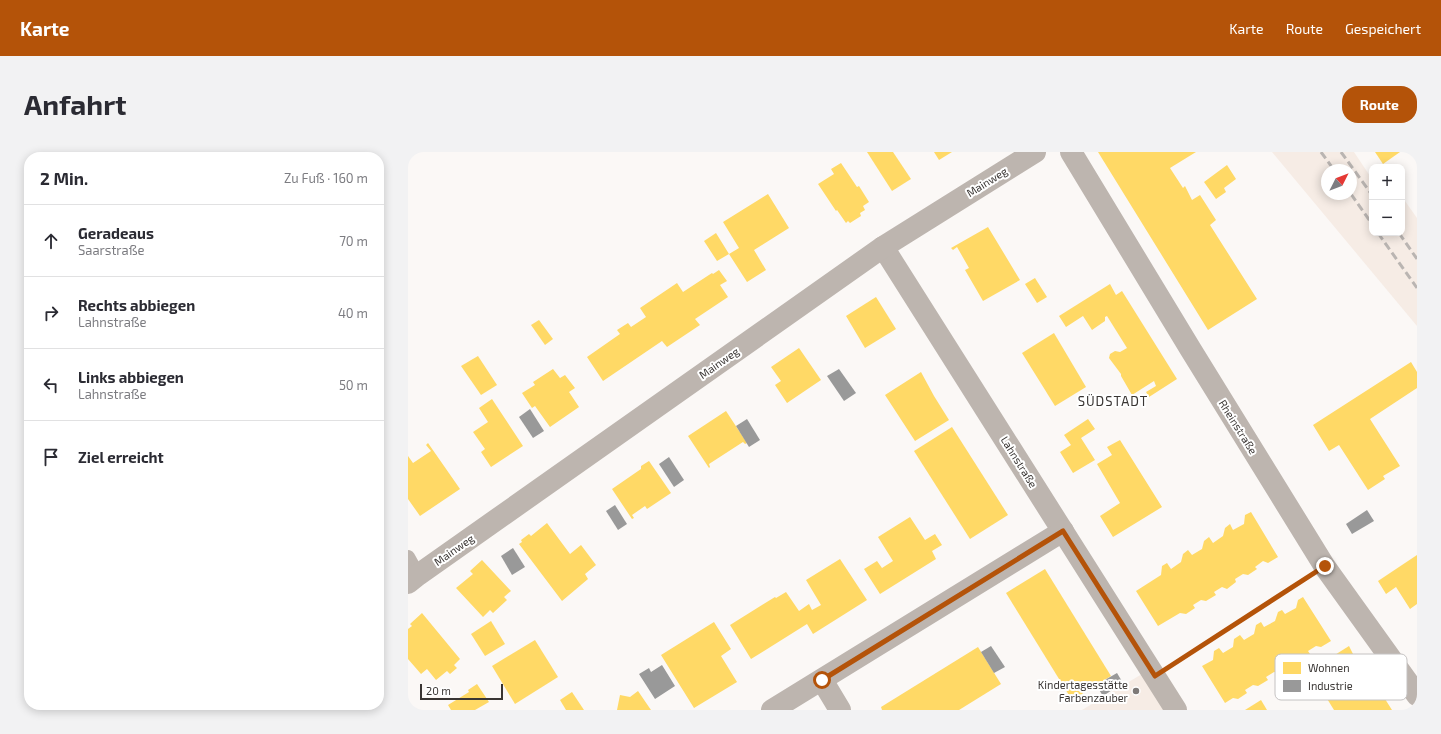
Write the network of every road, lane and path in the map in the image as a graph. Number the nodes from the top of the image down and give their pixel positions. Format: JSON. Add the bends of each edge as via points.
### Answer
{"nodes":[{"id":1,"x":1035,"y":152,"type":"edge"},
{"id":2,"x":1071,"y":152,"type":"edge"},
{"id":3,"x":883,"y":247,"type":"junction"},
{"id":4,"x":1063,"y":531,"type":"junction"},
{"id":5,"x":1325,"y":566,"type":"junction"},
{"id":6,"x":411,"y":572,"type":"edge"},
{"id":7,"x":1388,"y":654,"type":"edge"},
{"id":8,"x":1155,"y":676,"type":"junction"},
{"id":9,"x":822,"y":680,"type":"junction"},
{"id":10,"x":1407,"y":681,"type":"edge"},
{"id":11,"x":1417,"y":695,"type":"edge"},
{"id":12,"x":772,"y":710,"type":"edge"},
{"id":13,"x":840,"y":710,"type":"edge"},
{"id":14,"x":1176,"y":710,"type":"edge"}],
"edges":[{"from":1,"to":3,"type":"street","name":"Mainweg"},
{"from":2,"to":5,"type":"street","name":"Rheinstraße"},
{"from":3,"to":4,"type":"street","name":"Lahnstraße"},
{"from":3,"to":6,"type":"street","name":"Mainweg"},
{"from":4,"to":8,"type":"street","name":"Lahnstraße"},
{"from":4,"to":9,"type":"street"},
{"from":5,"to":7,"type":"street","name":"Rheinstraße"},
{"from":5,"to":8,"type":"path"},
{"from":8,"to":14,"type":"street","name":"Lahnstraße"},
{"from":9,"to":12,"type":"street"},
{"from":9,"to":13,"type":"street"},
{"from":10,"to":11,"type":"street","name":"Rheinstraße"}]}
